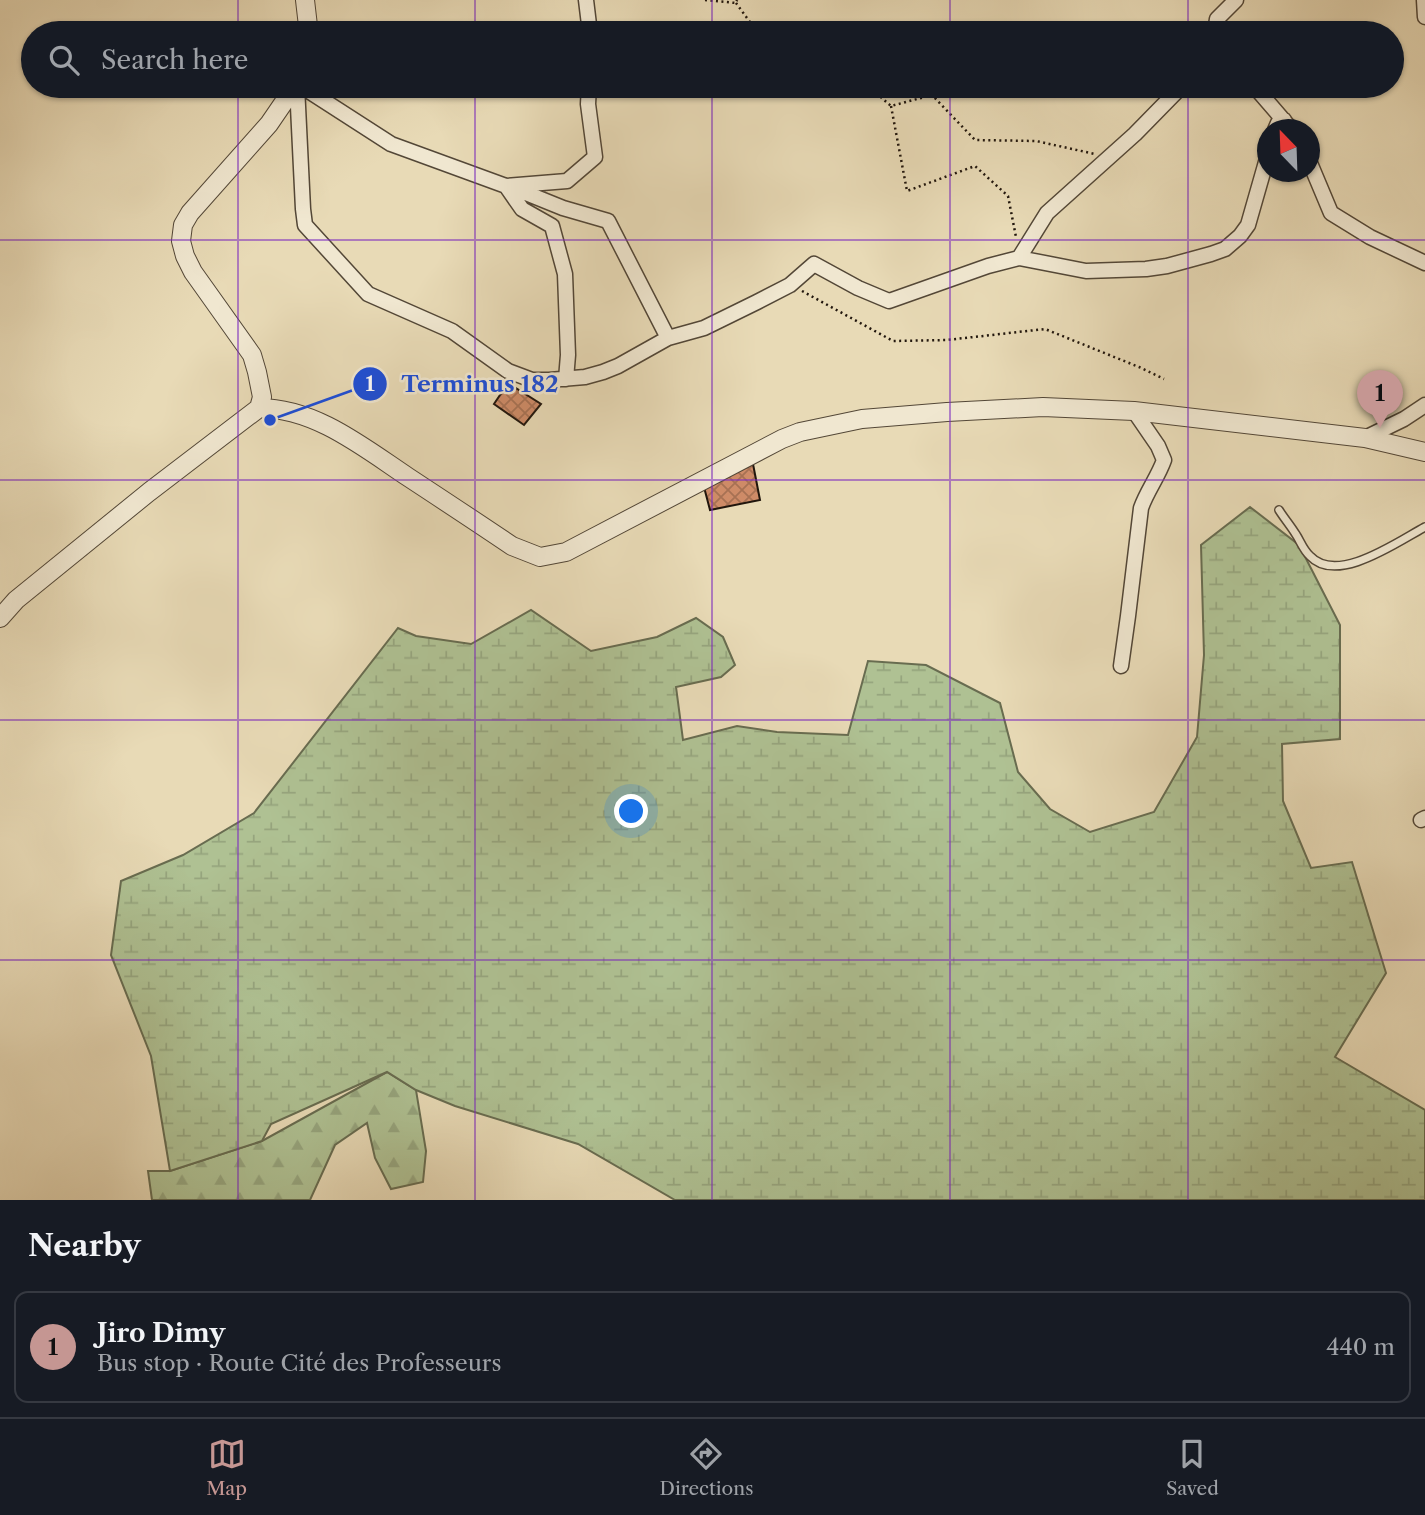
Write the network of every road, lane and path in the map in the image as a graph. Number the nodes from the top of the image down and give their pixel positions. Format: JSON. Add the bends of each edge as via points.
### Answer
{"nodes":[{"id":1,"x":305,"y":0,"type":"edge"},
{"id":2,"x":586,"y":0,"type":"edge"},
{"id":3,"x":705,"y":0,"type":"edge"},
{"id":4,"x":1236,"y":0,"type":"edge"},
{"id":5,"x":1424,"y":0,"type":"edge"},
{"id":6,"x":737,"y":1,"type":"edge"},
{"id":7,"x":1425,"y":17,"type":"edge"},
{"id":8,"x":307,"y":21,"type":"edge"},
{"id":9,"x":589,"y":21,"type":"edge"},
{"id":10,"x":750,"y":21,"type":"edge"},
{"id":11,"x":1217,"y":21,"type":"edge"},
{"id":12,"x":288,"y":98,"type":"edge"},
{"id":13,"x":298,"y":98,"type":"edge"},
{"id":14,"x":316,"y":98,"type":"edge"},
{"id":15,"x":588,"y":98,"type":"edge"},
{"id":16,"x":882,"y":98,"type":"edge"},
{"id":17,"x":921,"y":98,"type":"edge"},
{"id":18,"x":935,"y":98,"type":"edge"},
{"id":19,"x":1170,"y":98,"type":"edge"},
{"id":20,"x":1263,"y":98,"type":"edge"},
{"id":21,"x":891,"y":106,"type":"junction"},
{"id":22,"x":1279,"y":119,"type":"edge"},
{"id":23,"x":1109,"y":157,"type":"junction"},
{"id":24,"x":1260,"y":182,"type":"edge"},
{"id":25,"x":1318,"y":182,"type":"edge"},
{"id":26,"x":506,"y":186,"type":"junction"},
{"id":27,"x":1019,"y":258,"type":"junction"},
{"id":28,"x":1425,"y":263,"type":"edge"},
{"id":29,"x":790,"y":285,"type":"junction"},
{"id":30,"x":668,"y":338,"type":"junction"},
{"id":31,"x":566,"y":379,"type":"junction"},
{"id":32,"x":1164,"y":379,"type":"dead end"},
{"id":33,"x":1425,"y":405,"type":"edge"},
{"id":34,"x":259,"y":408,"type":"junction"},
{"id":35,"x":1134,"y":411,"type":"junction"},
{"id":36,"x":1365,"y":438,"type":"junction"},
{"id":37,"x":1425,"y":452,"type":"edge"},
{"id":38,"x":1279,"y":510,"type":"dead end"},
{"id":39,"x":1425,"y":527,"type":"edge"},
{"id":40,"x":0,"y":618,"type":"edge"},
{"id":41,"x":1121,"y":666,"type":"dead end"}],
"edges":[{"from":1,"to":8,"type":"street"},
{"from":2,"to":9,"type":"street"},
{"from":3,"to":6,"type":"path"},
{"from":4,"to":11,"type":"street"},
{"from":5,"to":7,"type":"street"},
{"from":6,"to":10,"type":"path"},
{"from":12,"to":34,"type":"street","via":[[190,213],[181,241],[192,272],[252,355],[262,397]]},
{"from":13,"to":31,"type":"street","via":[[305,225],[368,294],[452,331],[508,371],[532,380]]},
{"from":14,"to":26,"type":"street","via":[[391,144]]},
{"from":15,"to":26,"type":"street","via":[[594,158],[567,181]]},
{"from":16,"to":21,"type":"path"},
{"from":17,"to":21,"type":"path"},
{"from":18,"to":23,"type":"path","via":[[975,140],[1036,141]]},
{"from":19,"to":23,"type":"street"},
{"from":20,"to":22,"type":"street"},
{"from":21,"to":27,"type":"path","via":[[907,191],[975,166],[1008,196]]},
{"from":23,"to":27,"type":"street","via":[[1047,213]]},
{"from":24,"to":27,"type":"street","via":[[1248,225],[1224,249],[1211,254],[1146,269],[1086,271]]},
{"from":25,"to":28,"type":"street","via":[[1331,213]]},
{"from":26,"to":30,"type":"street","via":[[608,221]]},
{"from":26,"to":31,"type":"street","via":[[522,209],[552,226],[565,274]]},
{"from":27,"to":29,"type":"street","via":[[889,301],[814,264]]},
{"from":29,"to":30,"type":"street","via":[[704,328]]},
{"from":29,"to":32,"type":"path","via":[[893,341],[1045,329]]},
{"from":30,"to":31,"type":"street","via":[[618,366]]},
{"from":33,"to":36,"type":"street"},
{"from":34,"to":35,"type":"street","via":[[278,408],[342,433],[512,546],[540,557],[566,552],[800,432],[862,419],[947,412],[1043,407]]},
{"from":34,"to":40,"type":"street","via":[[149,492]]},
{"from":35,"to":36,"type":"street"},
{"from":35,"to":41,"type":"street","via":[[1164,460],[1141,508]]},
{"from":36,"to":37,"type":"street"},
{"from":38,"to":39,"type":"lane","via":[[1308,555],[1321,565],[1337,567],[1366,558]]}]}
